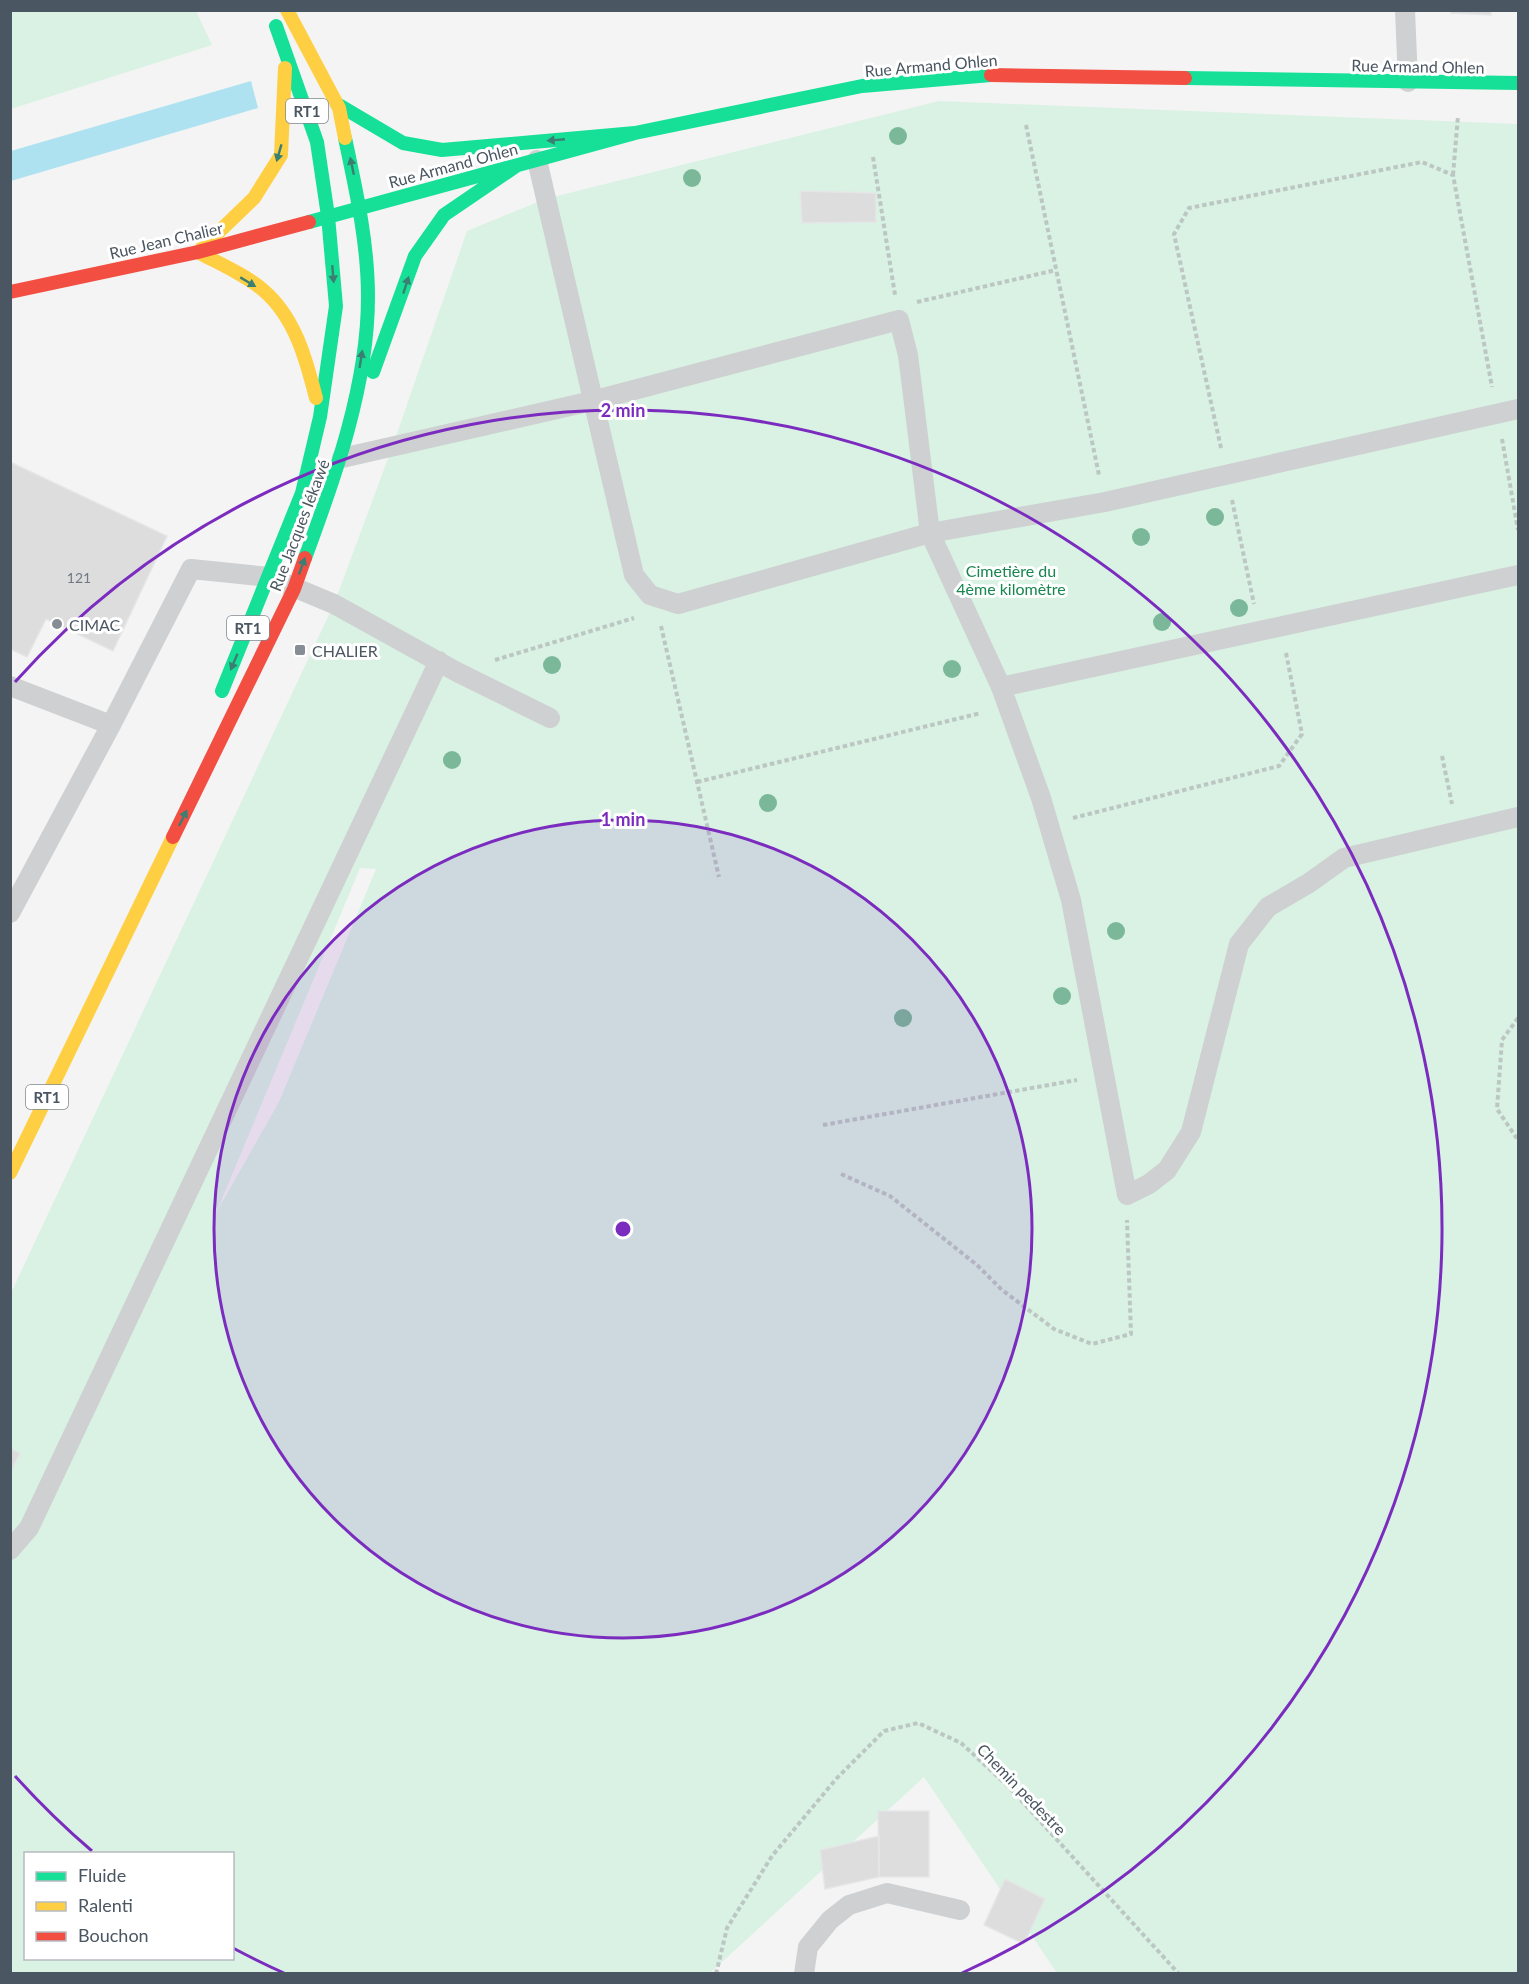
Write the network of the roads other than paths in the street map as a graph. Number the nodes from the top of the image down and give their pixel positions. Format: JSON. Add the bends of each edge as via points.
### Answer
{"nodes":[{"id":1,"x":271,"y":10,"type":"edge"},
{"id":2,"x":287,"y":10,"type":"edge"},
{"id":3,"x":1405,"y":10,"type":"edge"},
{"id":4,"x":286,"y":54,"type":"junction"},
{"id":5,"x":1408,"y":82,"type":"junction"},
{"id":6,"x":1518,"y":83,"type":"edge"},
{"id":7,"x":337,"y":104,"type":"junction"},
{"id":8,"x":635,"y":133,"type":"junction"},
{"id":9,"x":537,"y":160,"type":"junction"},
{"id":10,"x":516,"y":166,"type":"junction"},
{"id":11,"x":360,"y":207,"type":"junction"},
{"id":12,"x":328,"y":216,"type":"junction"},
{"id":13,"x":198,"y":252,"type":"junction"},
{"id":14,"x":10,"y":292,"type":"edge"},
{"id":15,"x":592,"y":400,"type":"junction"},
{"id":16,"x":1518,"y":409,"type":"edge"},
{"id":17,"x":320,"y":417,"type":"junction"},
{"id":18,"x":342,"y":458,"type":"junction"},
{"id":19,"x":930,"y":533,"type":"junction"},
{"id":20,"x":1518,"y":575,"type":"edge"},
{"id":21,"x":269,"y":577,"type":"junction"},
{"id":22,"x":294,"y":589,"type":"junction"},
{"id":23,"x":439,"y":662,"type":"junction"},
{"id":24,"x":10,"y":686,"type":"edge"},
{"id":25,"x":1000,"y":687,"type":"junction"},
{"id":26,"x":215,"y":707,"type":"dead end"},
{"id":27,"x":550,"y":718,"type":"dead end"},
{"id":28,"x":111,"y":725,"type":"junction"},
{"id":29,"x":183,"y":783,"type":"dead end"},
{"id":30,"x":1518,"y":817,"type":"edge"},
{"id":31,"x":10,"y":913,"type":"edge"},
{"id":32,"x":84,"y":1022,"type":"junction"},
{"id":33,"x":10,"y":1173,"type":"edge"},
{"id":34,"x":10,"y":1550,"type":"edge"},
{"id":35,"x":960,"y":1910,"type":"dead end"},
{"id":36,"x":804,"y":1974,"type":"edge"}],
"edges":[{"from":1,"to":4,"type":"main road","name":"Rue Jacques Iékawé","number":"RT1"},
{"from":2,"to":7,"type":"main road","name":"Rue Jacques Iékawé","number":"RT1"},
{"from":3,"to":5,"type":"lane"},
{"from":4,"to":12,"type":"main road","name":"Rue Jacques Iékawé","number":"RT1","via":[[317,142]]},
{"from":4,"to":13,"type":"main road","one_way":true,"via":[[281,155],[254,198]]},
{"from":5,"to":6,"type":"main road","name":"Rue Armand Ohlen"},
{"from":5,"to":8,"type":"main road","name":"Rue Armand Ohlen","via":[[976,75],[862,86]]},
{"from":8,"to":7,"type":"main road","one_way":true,"via":[[442,150],[404,143]]},
{"from":11,"to":7,"type":"main road","name":"Rue Jacques Iékawé","number":"RT1","one_way":true},
{"from":8,"to":9,"type":"main road","name":"Rue Armand Ohlen"},
{"from":9,"to":10,"type":"main road","name":"Rue Armand Ohlen"},
{"from":9,"to":15,"type":"lane"},
{"from":10,"to":11,"type":"main road","name":"Rue Armand Ohlen"},
{"from":18,"to":10,"type":"main road","one_way":true,"via":[[415,256],[444,215]]},
{"from":11,"to":12,"type":"main road","name":"Rue Armand Ohlen"},
{"from":18,"to":11,"type":"main road","name":"Rue Jacques Iékawé","number":"RT1","one_way":true,"via":[[362,357],[368,297]]},
{"from":12,"to":13,"type":"main road","name":"Rue Jean Chalier"},
{"from":12,"to":17,"type":"main road","name":"Rue Jacques Iékawé","number":"RT1","one_way":true,"via":[[336,306]]},
{"from":13,"to":14,"type":"main road","name":"Rue Jean Chalier"},
{"from":13,"to":17,"type":"main road","one_way":true,"via":[[262,290],[288,319],[304,350]]},
{"from":15,"to":18,"type":"lane"},
{"from":15,"to":19,"type":"lane","via":[[634,574],[650,595],[678,604]]},
{"from":15,"to":19,"type":"lane","via":[[899,320],[908,355]]},
{"from":16,"to":19,"type":"lane","via":[[1105,502]]},
{"from":17,"to":21,"type":"main road","name":"Rue Jacques Iékawé","number":"RT1","via":[[302,493]]},
{"from":22,"to":18,"type":"main road","name":"Rue Jacques Iékawé","number":"RT1","one_way":true},
{"from":19,"to":25,"type":"lane"},
{"from":20,"to":25,"type":"lane"},
{"from":21,"to":22,"type":"lane"},
{"from":21,"to":26,"type":"main road","name":"Rue Jacques Iékawé","number":"RT1","one_way":true},
{"from":21,"to":28,"type":"lane","via":[[191,569]]},
{"from":22,"to":23,"type":"lane","via":[[334,604]]},
{"from":32,"to":22,"type":"main road","name":"Rue Jacques Iékawé","number":"RT1","one_way":true},
{"from":23,"to":27,"type":"lane"},
{"from":23,"to":34,"type":"lane","via":[[34,1518]]},
{"from":24,"to":28,"type":"lane"},
{"from":25,"to":30,"type":"lane","via":[[1041,798],[1071,900],[1127,1195],[1167,1170],[1191,1132],[1239,945],[1268,907],[1344,858]]},
{"from":28,"to":31,"type":"lane"},
{"from":29,"to":32,"type":"main road","name":"Rue Jacques Iékawé","number":"RT1"},
{"from":32,"to":33,"type":"main road","name":"Rue Jacques Iékawé","number":"RT1"},
{"from":35,"to":36,"type":"lane","via":[[887,1893],[849,1905],[830,1920],[808,1947]]}]}
